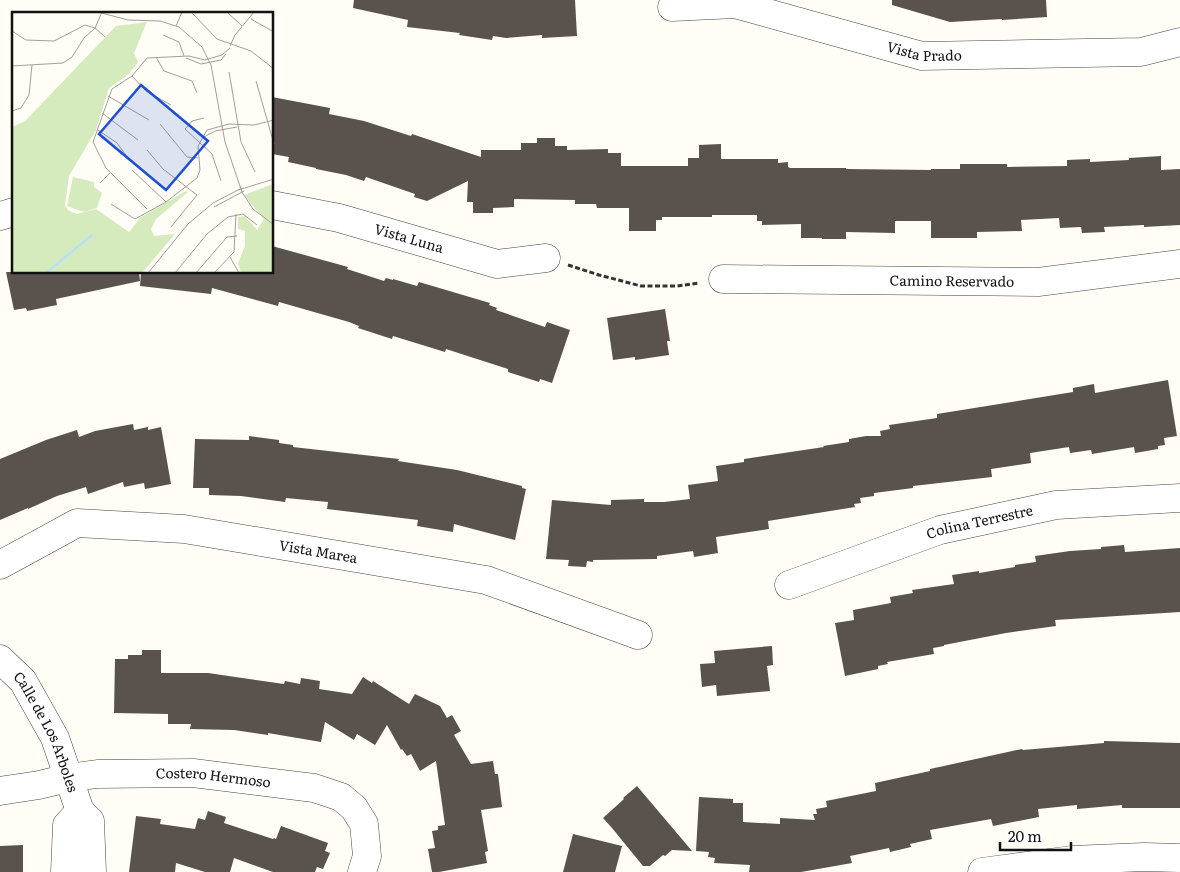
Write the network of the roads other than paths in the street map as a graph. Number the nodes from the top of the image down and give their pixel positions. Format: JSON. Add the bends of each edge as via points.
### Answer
{"nodes":[{"id":1,"x":672,"y":7,"type":"dead end"},
{"id":2,"x":1180,"y":42,"type":"edge"},
{"id":3,"x":274,"y":205,"type":"edge"},
{"id":4,"x":546,"y":258,"type":"road end"},
{"id":5,"x":1180,"y":264,"type":"edge"},
{"id":6,"x":723,"y":279,"type":"road end"},
{"id":7,"x":1180,"y":498,"type":"edge"},
{"id":8,"x":0,"y":565,"type":"edge"},
{"id":9,"x":789,"y":585,"type":"dead end"},
{"id":10,"x":638,"y":635,"type":"dead end"},
{"id":11,"x":0,"y":659,"type":"edge"},
{"id":12,"x":68,"y":778,"type":"junction"},
{"id":13,"x":0,"y":791,"type":"edge"},
{"id":14,"x":80,"y":811,"type":"junction"},
{"id":15,"x":1180,"y":858,"type":"edge"},
{"id":16,"x":65,"y":872,"type":"edge"},
{"id":17,"x":92,"y":872,"type":"edge"},
{"id":18,"x":362,"y":872,"type":"edge"},
{"id":19,"x":982,"y":872,"type":"edge"}],
"edges":[{"from":1,"to":2,"type":"street","name":"Vista Prado","via":[[735,4],[922,56],[1140,52]]},
{"from":3,"to":4,"type":"street","name":"Vista Luna","via":[[339,218],[497,264]]},
{"from":5,"to":6,"type":"street","name":"Camino Reservado","via":[[1038,282]]},
{"from":7,"to":9,"type":"street","name":"Colina Terrestre","via":[[1056,505],[940,530]]},
{"from":8,"to":10,"type":"street","name":"Vista Marea","via":[[77,524],[184,529],[486,580]]},
{"from":11,"to":12,"type":"street","name":"Calle de Los Arboles","via":[[23,681],[54,738]]},
{"from":12,"to":13,"type":"street","name":"Costero Hermoso"},
{"from":12,"to":14,"type":"street","name":"Calle de Los Arboles"},
{"from":12,"to":18,"type":"street","name":"Costero Hermoso","via":[[97,774],[193,773],[314,788],[341,797],[354,808],[364,824],[367,856]]},
{"from":14,"to":16,"type":"street","via":[[67,824]]},
{"from":14,"to":17,"type":"street","name":"Calle de Los Arboles","via":[[90,821]]},
{"from":15,"to":19,"type":"street","via":[[1072,860]]}]}
